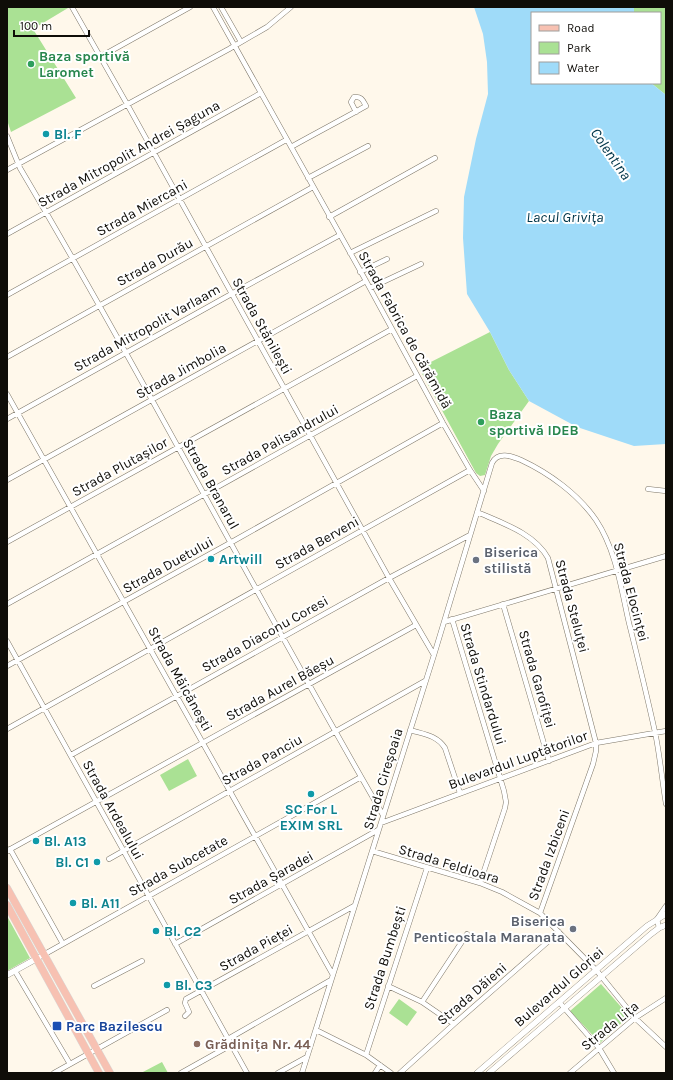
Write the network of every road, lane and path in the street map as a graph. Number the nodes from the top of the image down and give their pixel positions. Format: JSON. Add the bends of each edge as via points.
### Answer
{"nodes":[{"id":1,"x":80,"y":7,"type":"edge"},
{"id":2,"x":190,"y":7,"type":"edge"},
{"id":3,"x":213,"y":7,"type":"edge"},
{"id":4,"x":221,"y":7,"type":"edge"},
{"id":5,"x":291,"y":7,"type":"edge"},
{"id":6,"x":73,"y":9,"type":"edge"},
{"id":7,"x":241,"y":42,"type":"junction"},
{"id":8,"x":235,"y":46,"type":"junction"},
{"id":9,"x":100,"y":57,"type":"junction"},
{"id":10,"x":261,"y":93,"type":"junction"},
{"id":11,"x":127,"y":104,"type":"junction"},
{"id":12,"x":356,"y":112,"type":"dead end"},
{"id":13,"x":7,"y":136,"type":"edge"},
{"id":14,"x":286,"y":140,"type":"junction"},
{"id":15,"x":368,"y":146,"type":"dead end"},
{"id":16,"x":290,"y":147,"type":"junction"},
{"id":17,"x":153,"y":152,"type":"junction"},
{"id":18,"x":434,"y":158,"type":"dead end"},
{"id":19,"x":18,"y":164,"type":"junction"},
{"id":20,"x":7,"y":170,"type":"edge"},
{"id":21,"x":308,"y":178,"type":"junction"},
{"id":22,"x":313,"y":187,"type":"junction"},
{"id":23,"x":180,"y":199,"type":"junction"},
{"id":24,"x":436,"y":211,"type":"dead end"},
{"id":25,"x":46,"y":212,"type":"junction"},
{"id":26,"x":331,"y":215,"type":"junction"},
{"id":27,"x":7,"y":234,"type":"edge"},
{"id":28,"x":340,"y":235,"type":"junction"},
{"id":29,"x":205,"y":247,"type":"junction"},
{"id":30,"x":350,"y":253,"type":"junction"},
{"id":31,"x":73,"y":259,"type":"junction"},
{"id":32,"x":387,"y":259,"type":"dead end"},
{"id":33,"x":421,"y":264,"type":"dead end"},
{"id":34,"x":360,"y":272,"type":"junction"},
{"id":35,"x":366,"y":281,"type":"junction"},
{"id":36,"x":370,"y":288,"type":"junction"},
{"id":37,"x":231,"y":294,"type":"junction"},
{"id":38,"x":7,"y":295,"type":"edge"},
{"id":39,"x":99,"y":305,"type":"junction"},
{"id":40,"x":392,"y":329,"type":"junction"},
{"id":41,"x":257,"y":341,"type":"junction"},
{"id":42,"x":126,"y":353,"type":"junction"},
{"id":43,"x":7,"y":357,"type":"edge"},
{"id":44,"x":417,"y":376,"type":"junction"},
{"id":45,"x":284,"y":388,"type":"junction"},
{"id":46,"x":7,"y":394,"type":"edge"},
{"id":47,"x":152,"y":400,"type":"junction"},
{"id":48,"x":18,"y":413,"type":"junction"},
{"id":49,"x":7,"y":419,"type":"edge"},
{"id":50,"x":443,"y":423,"type":"junction"},
{"id":51,"x":310,"y":436,"type":"junction"},
{"id":52,"x":178,"y":447,"type":"junction"},
{"id":53,"x":45,"y":460,"type":"junction"},
{"id":54,"x":470,"y":470,"type":"junction"},
{"id":55,"x":7,"y":480,"type":"edge"},
{"id":56,"x":336,"y":483,"type":"junction"},
{"id":57,"x":648,"y":489,"type":"dead end"},
{"id":58,"x":484,"y":491,"type":"junction"},
{"id":59,"x":666,"y":491,"type":"edge"},
{"id":60,"x":204,"y":495,"type":"junction"},
{"id":61,"x":71,"y":507,"type":"junction"},
{"id":62,"x":477,"y":512,"type":"junction"},
{"id":63,"x":362,"y":530,"type":"junction"},
{"id":64,"x":470,"y":534,"type":"junction"},
{"id":65,"x":7,"y":542,"type":"edge"},
{"id":66,"x":230,"y":543,"type":"junction"},
{"id":67,"x":97,"y":554,"type":"junction"},
{"id":68,"x":666,"y":556,"type":"edge"},
{"id":69,"x":617,"y":570,"type":"junction"},
{"id":70,"x":389,"y":578,"type":"junction"},
{"id":71,"x":557,"y":588,"type":"junction"},
{"id":72,"x":256,"y":589,"type":"junction"},
{"id":73,"x":124,"y":602,"type":"junction"},
{"id":74,"x":7,"y":604,"type":"edge"},
{"id":75,"x":503,"y":604,"type":"junction"},
{"id":76,"x":452,"y":619,"type":"junction"},
{"id":77,"x":444,"y":622,"type":"junction"},
{"id":78,"x":416,"y":625,"type":"junction"},
{"id":79,"x":283,"y":636,"type":"junction"},
{"id":80,"x":7,"y":641,"type":"edge"},
{"id":81,"x":150,"y":649,"type":"junction"},
{"id":82,"x":434,"y":655,"type":"junction"},
{"id":83,"x":18,"y":660,"type":"junction"},
{"id":84,"x":7,"y":666,"type":"edge"},
{"id":85,"x":425,"y":681,"type":"junction"},
{"id":86,"x":309,"y":684,"type":"junction"},
{"id":87,"x":177,"y":696,"type":"junction"},
{"id":88,"x":44,"y":708,"type":"junction"},
{"id":89,"x":7,"y":729,"type":"edge"},
{"id":90,"x":410,"y":730,"type":"junction"},
{"id":91,"x":336,"y":732,"type":"junction"},
{"id":92,"x":666,"y":732,"type":"edge"},
{"id":93,"x":655,"y":733,"type":"junction"},
{"id":94,"x":203,"y":743,"type":"junction"},
{"id":95,"x":596,"y":743,"type":"junction"},
{"id":96,"x":71,"y":756,"type":"junction"},
{"id":97,"x":549,"y":761,"type":"junction"},
{"id":98,"x":361,"y":777,"type":"junction"},
{"id":99,"x":500,"y":778,"type":"junction"},
{"id":100,"x":230,"y":790,"type":"junction"},
{"id":101,"x":460,"y":793,"type":"junction"},
{"id":102,"x":97,"y":802,"type":"junction"},
{"id":103,"x":666,"y":804,"type":"edge"},
{"id":104,"x":383,"y":815,"type":"junction"},
{"id":105,"x":381,"y":823,"type":"junction"},
{"id":106,"x":378,"y":830,"type":"junction"},
{"id":107,"x":255,"y":836,"type":"junction"},
{"id":108,"x":8,"y":850,"type":"edge"},
{"id":109,"x":123,"y":850,"type":"junction"},
{"id":110,"x":372,"y":851,"type":"junction"},
{"id":111,"x":108,"y":859,"type":"dead end"},
{"id":112,"x":426,"y":868,"type":"junction"},
{"id":113,"x":480,"y":883,"type":"junction"},
{"id":114,"x":282,"y":884,"type":"junction"},
{"id":115,"x":7,"y":888,"type":"edge"},
{"id":116,"x":149,"y":896,"type":"junction"},
{"id":117,"x":7,"y":905,"type":"edge"},
{"id":118,"x":354,"y":906,"type":"junction"},
{"id":119,"x":666,"y":906,"type":"edge"},
{"id":120,"x":540,"y":913,"type":"junction"},
{"id":121,"x":666,"y":914,"type":"edge"},
{"id":122,"x":657,"y":919,"type":"junction"},
{"id":123,"x":666,"y":925,"type":"edge"},
{"id":124,"x":659,"y":928,"type":"junction"},
{"id":125,"x":308,"y":931,"type":"junction"},
{"id":126,"x":559,"y":932,"type":"junction"},
{"id":127,"x":467,"y":934,"type":"dead end"},
{"id":128,"x":63,"y":944,"type":"junction"},
{"id":129,"x":175,"y":944,"type":"junction"},
{"id":130,"x":44,"y":954,"type":"junction"},
{"id":131,"x":36,"y":959,"type":"junction"},
{"id":132,"x":142,"y":961,"type":"dead end"},
{"id":133,"x":15,"y":970,"type":"junction"},
{"id":134,"x":597,"y":971,"type":"junction"},
{"id":135,"x":7,"y":975,"type":"edge"},
{"id":136,"x":601,"y":976,"type":"junction"},
{"id":137,"x":332,"y":978,"type":"junction"},
{"id":138,"x":94,"y":986,"type":"dead end"},
{"id":139,"x":388,"y":986,"type":"junction"},
{"id":140,"x":202,"y":991,"type":"junction"},
{"id":141,"x":666,"y":998,"type":"edge"},
{"id":142,"x":422,"y":1002,"type":"junction"},
{"id":143,"x":562,"y":1005,"type":"junction"},
{"id":144,"x":167,"y":1010,"type":"dead end"},
{"id":145,"x":185,"y":1016,"type":"dead end"},
{"id":146,"x":635,"y":1018,"type":"junction"},
{"id":147,"x":454,"y":1024,"type":"junction"},
{"id":148,"x":316,"y":1030,"type":"junction"},
{"id":149,"x":228,"y":1039,"type":"junction"},
{"id":150,"x":231,"y":1045,"type":"junction"},
{"id":151,"x":666,"y":1047,"type":"edge"},
{"id":152,"x":599,"y":1048,"type":"junction"},
{"id":153,"x":97,"y":1049,"type":"junction"},
{"id":154,"x":88,"y":1054,"type":"junction"},
{"id":155,"x":366,"y":1056,"type":"junction"},
{"id":156,"x":307,"y":1057,"type":"junction"},
{"id":157,"x":70,"y":1064,"type":"junction"},
{"id":158,"x":380,"y":1065,"type":"junction"},
{"id":159,"x":54,"y":1073,"type":"edge"},
{"id":160,"x":99,"y":1073,"type":"edge"},
{"id":161,"x":110,"y":1073,"type":"edge"},
{"id":162,"x":181,"y":1073,"type":"edge"},
{"id":163,"x":247,"y":1073,"type":"edge"},
{"id":164,"x":278,"y":1073,"type":"edge"},
{"id":165,"x":302,"y":1073,"type":"edge"},
{"id":166,"x":375,"y":1073,"type":"edge"},
{"id":167,"x":391,"y":1073,"type":"edge"},
{"id":168,"x":400,"y":1073,"type":"edge"},
{"id":169,"x":477,"y":1073,"type":"edge"},
{"id":170,"x":489,"y":1073,"type":"edge"},
{"id":171,"x":570,"y":1073,"type":"edge"},
{"id":172,"x":614,"y":1073,"type":"edge"}],
"edges":[{"from":1,"to":6,"type":"street"},
{"from":2,"to":9,"type":"street"},
{"from":3,"to":8,"type":"street","name":"Strada Fabrica de Cărămidă"},
{"from":4,"to":7,"type":"street"},
{"from":5,"to":7,"type":"street"},
{"from":6,"to":9,"type":"street","name":"Strada Stănilești"},
{"from":7,"to":8,"type":"street"},
{"from":8,"to":10,"type":"street","name":"Strada Fabrica de Cărămidă"},
{"from":8,"to":11,"type":"street"},
{"from":9,"to":11,"type":"street","name":"Strada Stănilești"},
{"from":10,"to":14,"type":"street","name":"Strada Fabrica de Cărămidă"},
{"from":10,"to":17,"type":"street","name":"Strada Mitropolit Andrei Șaguna"},
{"from":11,"to":17,"type":"street","name":"Strada Stănilești"},
{"from":11,"to":19,"type":"street"},
{"from":12,"to":16,"type":"street"},
{"from":13,"to":19,"type":"street","name":"Strada Branarul"},
{"from":14,"to":16,"type":"street","name":"Strada Fabrica de Cărămidă"},
{"from":14,"to":23,"type":"street","name":"Strada Miercani"},
{"from":15,"to":21,"type":"street"},
{"from":16,"to":21,"type":"street","name":"Strada Fabrica de Cărămidă"},
{"from":17,"to":23,"type":"street","name":"Strada Stănilești"},
{"from":17,"to":25,"type":"street","name":"Strada Mitropolit Andrei Șaguna"},
{"from":18,"to":26,"type":"street"},
{"from":19,"to":20,"type":"street"},
{"from":19,"to":25,"type":"street","name":"Strada Branarul"},
{"from":21,"to":22,"type":"street","name":"Strada Fabrica de Cărămidă"},
{"from":22,"to":26,"type":"street","name":"Strada Fabrica de Cărămidă"},
{"from":22,"to":29,"type":"street","name":"Strada Durău"},
{"from":23,"to":29,"type":"street","name":"Strada Stănilești"},
{"from":23,"to":31,"type":"street","name":"Strada Miercani"},
{"from":24,"to":30,"type":"street"},
{"from":25,"to":27,"type":"street","name":"Strada Mitropolit Andrei Șaguna"},
{"from":25,"to":31,"type":"street","name":"Strada Branarul"},
{"from":26,"to":28,"type":"street","name":"Strada Fabrica de Cărămidă"},
{"from":28,"to":30,"type":"street","name":"Strada Fabrica de Cărămidă"},
{"from":28,"to":37,"type":"street","name":"Strada Mitropolit Varlaam"},
{"from":29,"to":37,"type":"street","name":"Strada Stănilești"},
{"from":29,"to":39,"type":"street","name":"Strada Durău"},
{"from":30,"to":34,"type":"street","name":"Strada Fabrica de Cărămidă"},
{"from":31,"to":38,"type":"street","name":"Strada Miercani"},
{"from":31,"to":39,"type":"street","name":"Strada Branarul"},
{"from":32,"to":34,"type":"street"},
{"from":33,"to":36,"type":"street"},
{"from":34,"to":35,"type":"street","name":"Strada Fabrica de Cărămidă"},
{"from":35,"to":36,"type":"street","name":"Strada Fabrica de Cărămidă"},
{"from":35,"to":41,"type":"street","name":"Strada Jimbolia"},
{"from":36,"to":40,"type":"street","name":"Strada Fabrica de Cărămidă"},
{"from":37,"to":41,"type":"street","name":"Strada Stănilești"},
{"from":37,"to":42,"type":"street","name":"Strada Mitropolit Varlaam"},
{"from":39,"to":42,"type":"street","name":"Strada Branarul"},
{"from":39,"to":43,"type":"street","name":"Strada Durău"},
{"from":40,"to":44,"type":"street","name":"Strada Fabrica de Cărămidă"},
{"from":40,"to":45,"type":"street","name":"Strada Plutașilor"},
{"from":41,"to":45,"type":"street","name":"Strada Stănilești"},
{"from":41,"to":47,"type":"street","name":"Strada Jimbolia"},
{"from":42,"to":47,"type":"street","name":"Strada Branarul"},
{"from":42,"to":48,"type":"street","name":"Strada Mitropolit Varlaam"},
{"from":44,"to":50,"type":"street","name":"Strada Fabrica de Cărămidă"},
{"from":44,"to":51,"type":"street","name":"Strada Palisandrului"},
{"from":45,"to":51,"type":"street","name":"Strada Stănilești"},
{"from":45,"to":52,"type":"street","name":"Strada Plutașilor"},
{"from":46,"to":48,"type":"street","name":"Strada Măicănești"},
{"from":47,"to":52,"type":"street","name":"Strada Branarul"},
{"from":47,"to":53,"type":"street","name":"Strada Jimbolia"},
{"from":48,"to":49,"type":"street","name":"Strada Mitropolit Varlaam"},
{"from":48,"to":53,"type":"street","name":"Strada Măicănești"},
{"from":50,"to":54,"type":"street","name":"Strada Fabrica de Cărămidă"},
{"from":50,"to":56,"type":"street","name":"Strada Duetului"},
{"from":51,"to":56,"type":"street","name":"Strada Stănilești"},
{"from":51,"to":60,"type":"street","name":"Strada Palisandrului"},
{"from":52,"to":60,"type":"street","name":"Strada Branarul"},
{"from":52,"to":61,"type":"street","name":"Strada Plutașilor"},
{"from":53,"to":55,"type":"street","name":"Strada Jimbolia"},
{"from":53,"to":61,"type":"street","name":"Strada Măicănești"},
{"from":54,"to":58,"type":"street","name":"Strada Fabrica de Cărămidă"},
{"from":54,"to":63,"type":"street","name":"Strada Berveni"},
{"from":56,"to":63,"type":"street","name":"Strada Stănilești"},
{"from":56,"to":66,"type":"street","name":"Strada Duetului"},
{"from":57,"to":59,"type":"street"},
{"from":58,"to":62,"type":"street","name":"Strada Cireșoaia"},
{"from":58,"to":69,"type":"street","name":"Strada Elocinței","via":[[494,458],[500,455],[520,460],[544,473],[588,509],[603,533]]},
{"from":60,"to":66,"type":"street","name":"Strada Branarul"},
{"from":60,"to":67,"type":"street","name":"Strada Palisandrului"},
{"from":61,"to":65,"type":"street","name":"Strada Plutașilor"},
{"from":61,"to":67,"type":"street","name":"Strada Măicănești"},
{"from":62,"to":64,"type":"street","name":"Strada Cireșoaia"},
{"from":62,"to":71,"type":"street","name":"Strada Steluței","via":[[518,530],[541,547],[548,558]]},
{"from":63,"to":70,"type":"street","name":"Strada Stănilești"},
{"from":63,"to":72,"type":"street","name":"Strada Berveni"},
{"from":64,"to":70,"type":"street","name":"Strada Diaconu Coresi"},
{"from":64,"to":77,"type":"street","name":"Strada Cireșoaia"},
{"from":66,"to":72,"type":"street","name":"Strada Branarul"},
{"from":66,"to":73,"type":"street","name":"Strada Duetului"},
{"from":67,"to":73,"type":"street","name":"Strada Măicănești"},
{"from":67,"to":74,"type":"street","name":"Strada Palisandrului"},
{"from":68,"to":69,"type":"street"},
{"from":69,"to":71,"type":"street"},
{"from":69,"to":93,"type":"street","name":"Strada Elocinței"},
{"from":70,"to":78,"type":"street","name":"Strada Stănilești"},
{"from":70,"to":79,"type":"street","name":"Strada Diaconu Coresi"},
{"from":71,"to":75,"type":"street"},
{"from":71,"to":95,"type":"street","name":"Strada Steluței"},
{"from":72,"to":79,"type":"street","name":"Strada Branarul"},
{"from":72,"to":81,"type":"street","name":"Strada Berveni"},
{"from":73,"to":81,"type":"street","name":"Strada Măicănești"},
{"from":73,"to":83,"type":"street","name":"Strada Duetului"},
{"from":75,"to":76,"type":"street"},
{"from":75,"to":97,"type":"street","name":"Strada Garofiței"},
{"from":76,"to":77,"type":"street"},
{"from":76,"to":99,"type":"street","name":"Strada Stindardului"},
{"from":77,"to":82,"type":"street","name":"Strada Cireșoaia"},
{"from":78,"to":82,"type":"street","name":"Strada Stănilești"},
{"from":78,"to":86,"type":"street","name":"Strada Aurel Băeșu"},
{"from":79,"to":86,"type":"street","name":"Strada Branarul"},
{"from":79,"to":87,"type":"street","name":"Strada Diaconu Coresi"},
{"from":80,"to":83,"type":"street","name":"Strada Ardealului"},
{"from":81,"to":87,"type":"street","name":"Strada Măicănești"},
{"from":81,"to":88,"type":"street","name":"Strada Berveni"},
{"from":82,"to":85,"type":"street","name":"Strada Cireșoaia"},
{"from":83,"to":84,"type":"street","name":"Strada Duetului"},
{"from":83,"to":88,"type":"street","name":"Strada Ardealului"},
{"from":85,"to":90,"type":"street","name":"Strada Cireșoaia"},
{"from":85,"to":91,"type":"street","name":"Strada Panciu"},
{"from":86,"to":91,"type":"street","name":"Strada Branarul"},
{"from":86,"to":94,"type":"street","name":"Strada Aurel Băeșu"},
{"from":87,"to":94,"type":"street","name":"Strada Măicănești"},
{"from":87,"to":96,"type":"street","name":"Strada Diaconu Coresi"},
{"from":88,"to":89,"type":"street","name":"Strada Berveni"},
{"from":88,"to":96,"type":"street","name":"Strada Ardealului"},
{"from":90,"to":101,"type":"street","via":[[436,738],[442,743]]},
{"from":90,"to":104,"type":"street","name":"Strada Cireșoaia"},
{"from":91,"to":98,"type":"street","name":"Strada Branarul"},
{"from":91,"to":100,"type":"street","name":"Strada Panciu"},
{"from":92,"to":93,"type":"street","name":"Bulevardul Luptătorilor"},
{"from":93,"to":95,"type":"street","name":"Bulevardul Luptătorilor"},
{"from":93,"to":103,"type":"street","name":"Strada Elocinței"},
{"from":94,"to":100,"type":"street","name":"Strada Măicănești"},
{"from":94,"to":102,"type":"street","name":"Strada Aurel Băeșu"},
{"from":95,"to":97,"type":"street","name":"Bulevardul Luptătorilor"},
{"from":95,"to":120,"type":"street","name":"Strada Izbiceni","via":[[592,770]]},
{"from":96,"to":102,"type":"street","name":"Strada Ardealului"},
{"from":97,"to":99,"type":"street","name":"Bulevardul Luptătorilor"},
{"from":98,"to":104,"type":"street","name":"Strada Branarul"},
{"from":98,"to":107,"type":"street","name":"Strada Subcetate"},
{"from":99,"to":101,"type":"street","name":"Bulevardul Luptătorilor"},
{"from":99,"to":113,"type":"street","name":"Strada Stindardului","via":[[505,808]]},
{"from":100,"to":107,"type":"street","name":"Strada Măicănești"},
{"from":100,"to":109,"type":"street","name":"Strada Panciu"},
{"from":101,"to":105,"type":"street","name":"Bulevardul Luptătorilor"},
{"from":102,"to":108,"type":"street","name":"Strada Aurel Băeșu"},
{"from":102,"to":109,"type":"street","name":"Strada Ardealului"},
{"from":104,"to":105,"type":"street","name":"Strada Cireșoaia"},
{"from":105,"to":106,"type":"street","name":"Strada Cireșoaia"},
{"from":106,"to":110,"type":"street","name":"Strada Cireșoaia"},
{"from":106,"to":114,"type":"street","name":"Strada Șaradei"},
{"from":107,"to":114,"type":"street","name":"Strada Măicănești"},
{"from":107,"to":116,"type":"street","name":"Strada Subcetate"},
{"from":108,"to":128,"type":"street"},
{"from":109,"to":111,"type":"street","name":"Strada Panciu"},
{"from":109,"to":116,"type":"street","name":"Strada Ardealului"},
{"from":110,"to":112,"type":"street","name":"Strada Feldioara"},
{"from":110,"to":118,"type":"street","name":"Strada Cireșoaia"},
{"from":112,"to":113,"type":"street","name":"Strada Feldioara"},
{"from":112,"to":139,"type":"street","name":"Strada Bumbești"},
{"from":113,"to":120,"type":"street","name":"Strada Feldioara"},
{"from":114,"to":125,"type":"street","name":"Strada Măicănești"},
{"from":114,"to":129,"type":"street","name":"Strada Șaradei"},
{"from":115,"to":130,"type":"main road"},
{"from":116,"to":128,"type":"street","name":"Strada Subcetate"},
{"from":116,"to":129,"type":"street","name":"Strada Ardealului"},
{"from":117,"to":131,"type":"main road"},
{"from":118,"to":125,"type":"street","name":"Strada Pieței"},
{"from":118,"to":137,"type":"street","name":"Strada Cireșoaia"},
{"from":119,"to":122,"type":"street"},
{"from":120,"to":126,"type":"street","name":"Strada Izbiceni"},
{"from":121,"to":122,"type":"street","name":"Bulevardul Gloriei"},
{"from":122,"to":124,"type":"street"},
{"from":122,"to":134,"type":"street","name":"Bulevardul Gloriei"},
{"from":123,"to":124,"type":"street","name":"Bulevardul Gloriei"},
{"from":124,"to":136,"type":"street","name":"Bulevardul Gloriei"},
{"from":125,"to":137,"type":"street","name":"Strada Măicănești"},
{"from":125,"to":140,"type":"street","name":"Strada Pieței"},
{"from":126,"to":134,"type":"street","name":"Strada Izbiceni"},
{"from":126,"to":147,"type":"street","name":"Strada Dăieni"},
{"from":127,"to":142,"type":"street"},
{"from":128,"to":130,"type":"street","name":"Strada Subcetate"},
{"from":129,"to":140,"type":"street","name":"Strada Ardealului"},
{"from":130,"to":131,"type":"street","name":"Strada Subcetate"},
{"from":130,"to":153,"type":"main road"},
{"from":131,"to":133,"type":"street","name":"Strada Subcetate"},
{"from":131,"to":154,"type":"main road"},
{"from":132,"to":138,"type":"street"},
{"from":133,"to":135,"type":"street","name":"Strada Subcetate"},
{"from":133,"to":157,"type":"street"},
{"from":134,"to":136,"type":"street","name":"Strada Izbiceni"},
{"from":134,"to":143,"type":"street","name":"Bulevardul Gloriei"},
{"from":136,"to":143,"type":"street","name":"Bulevardul Gloriei"},
{"from":136,"to":146,"type":"street","name":"Strada Izbiceni"},
{"from":137,"to":148,"type":"street","name":"Strada Cireșoaia"},
{"from":137,"to":149,"type":"street"},
{"from":139,"to":142,"type":"street"},
{"from":139,"to":155,"type":"street","name":"Strada Bumbești"},
{"from":140,"to":145,"type":"street","name":"Strada Pieței","via":[[185,1001],[189,1012]]},
{"from":140,"to":149,"type":"street","name":"Strada Ardealului"},
{"from":141,"to":146,"type":"street","name":"Strada Lița"},
{"from":142,"to":147,"type":"street"},
{"from":143,"to":152,"type":"street"},
{"from":143,"to":169,"type":"street","name":"Bulevardul Gloriei"},
{"from":143,"to":170,"type":"street","name":"Bulevardul Gloriei"},
{"from":144,"to":153,"type":"street"},
{"from":146,"to":151,"type":"street","name":"Strada Izbiceni"},
{"from":146,"to":152,"type":"street","name":"Strada Lița"},
{"from":147,"to":168,"type":"street","name":"Strada Dăieni"},
{"from":148,"to":155,"type":"street"},
{"from":148,"to":156,"type":"street","name":"Strada Cireșoaia"},
{"from":149,"to":150,"type":"street","name":"Strada Ardealului"},
{"from":150,"to":162,"type":"street"},
{"from":150,"to":163,"type":"street","name":"Strada Ardealului"},
{"from":152,"to":171,"type":"street","name":"Strada Lița"},
{"from":152,"to":172,"type":"street"},
{"from":153,"to":154,"type":"street"},
{"from":153,"to":161,"type":"main road"},
{"from":154,"to":157,"type":"street"},
{"from":154,"to":160,"type":"main road"},
{"from":155,"to":158,"type":"street"},
{"from":156,"to":164,"type":"street"},
{"from":156,"to":165,"type":"street","name":"Strada Cireșoaia"},
{"from":157,"to":159,"type":"street"},
{"from":158,"to":166,"type":"street"},
{"from":158,"to":167,"type":"street"}]}
